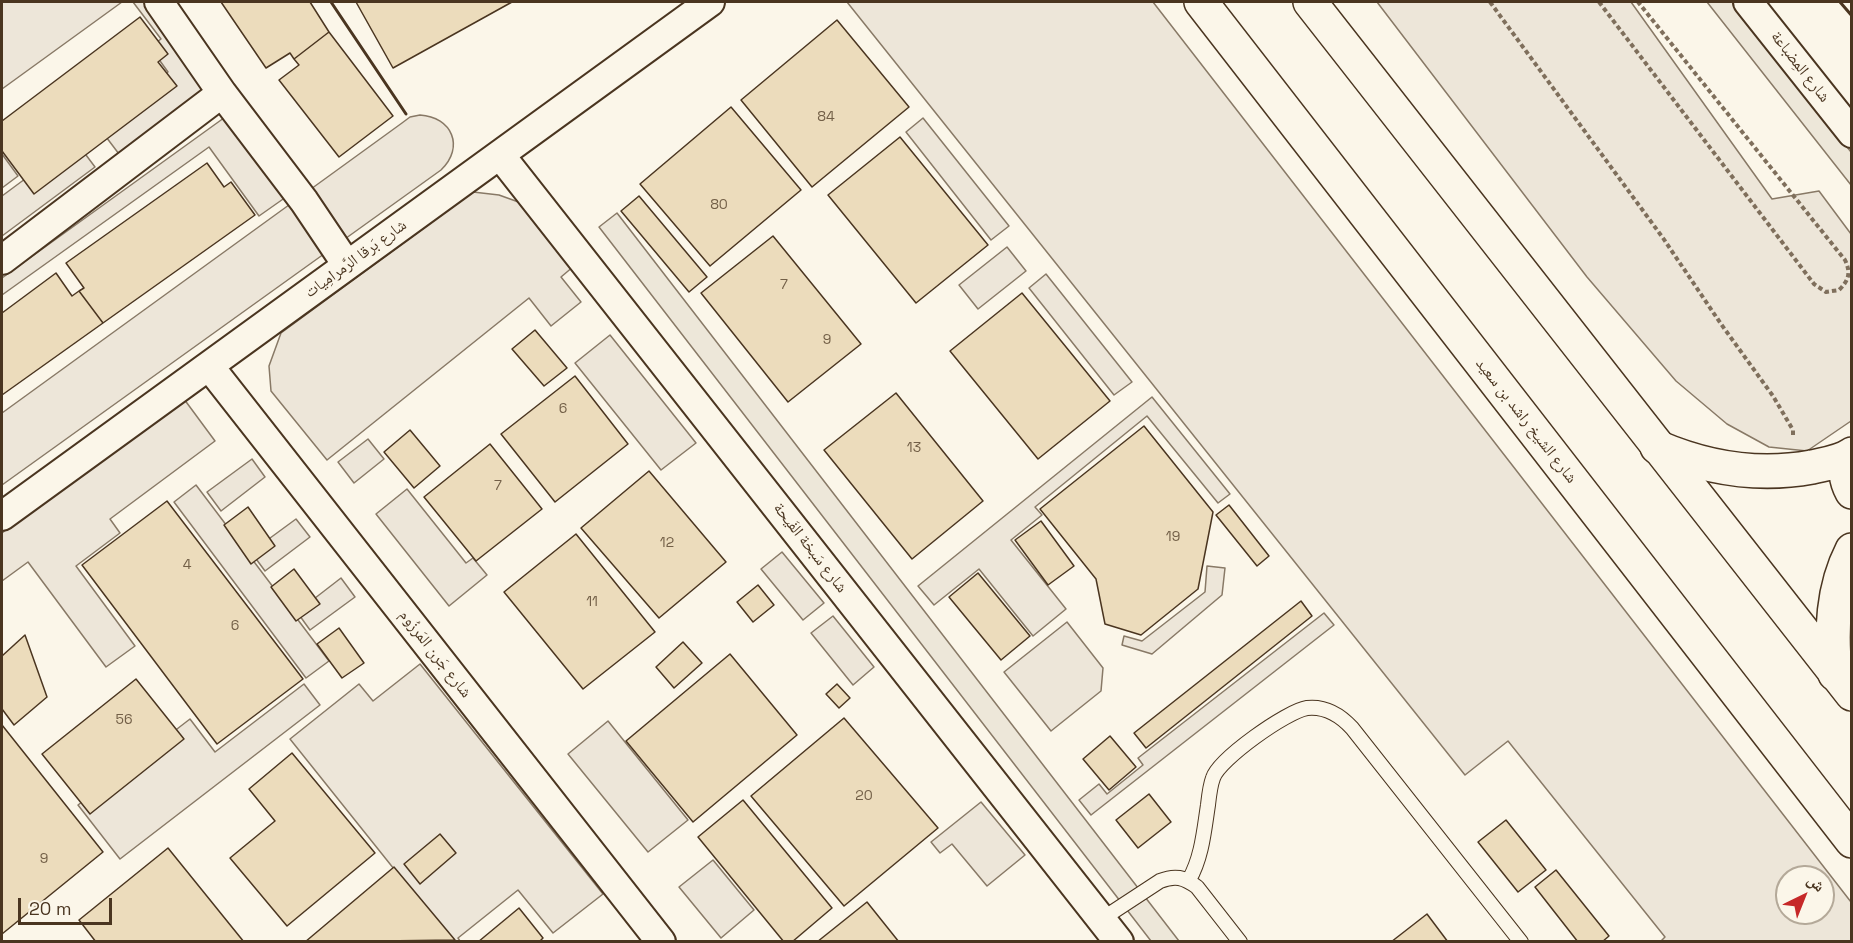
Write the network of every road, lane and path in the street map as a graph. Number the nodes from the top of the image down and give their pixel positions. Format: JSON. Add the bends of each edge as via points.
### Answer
{"nodes":[{"id":1,"x":159,"y":2,"type":"edge"},
{"id":2,"x":710,"y":2,"type":"edge"},
{"id":3,"x":1201,"y":2,"type":"edge"},
{"id":4,"x":1310,"y":2,"type":"edge"},
{"id":5,"x":1490,"y":2,"type":"edge"},
{"id":6,"x":1599,"y":2,"type":"edge"},
{"id":7,"x":1638,"y":2,"type":"edge"},
{"id":8,"x":1748,"y":2,"type":"edge"},
{"id":9,"x":222,"y":93,"type":"junction"},
{"id":10,"x":1851,"y":133,"type":"edge"},
{"id":11,"x":500,"y":155,"type":"junction"},
{"id":12,"x":2,"y":260,"type":"edge"},
{"id":13,"x":348,"y":265,"type":"junction"},
{"id":14,"x":209,"y":366,"type":"junction"},
{"id":15,"x":1658,"y":447,"type":"junction"},
{"id":16,"x":1850,"y":455,"type":"edge"},
{"id":17,"x":1794,"y":470,"type":"junction"},
{"id":18,"x":1851,"y":492,"type":"edge"},
{"id":19,"x":2,"y":516,"type":"edge"},
{"id":20,"x":1851,"y":550,"type":"edge"},
{"id":21,"x":1843,"y":684,"type":"edge"},
{"id":22,"x":1851,"y":841,"type":"edge"},
{"id":23,"x":1189,"y":880,"type":"junction"},
{"id":24,"x":1102,"y":919,"type":"junction"},
{"id":25,"x":661,"y":942,"type":"edge"},
{"id":26,"x":1119,"y":942,"type":"edge"},
{"id":27,"x":1240,"y":942,"type":"edge"},
{"id":28,"x":1521,"y":942,"type":"edge"}],
"edges":[{"from":1,"to":9,"type":"street"},
{"from":2,"to":11,"type":"street","name":"شارع بَرقا الرَّمرامِيات"},
{"from":3,"to":22,"type":"main road","name":"شارع الشيخ راشد بن سعيد"},
{"from":4,"to":15,"type":"main road"},
{"from":5,"to":17,"type":"path","via":[[1773,396],[1793,429]]},
{"from":6,"to":7,"type":"path","via":[[1814,284],[1826,291],[1839,290],[1849,276],[1845,261]]},
{"from":8,"to":10,"type":"street","name":"شارع المِضباعة"},
{"from":9,"to":12,"type":"street"},
{"from":9,"to":13,"type":"street"},
{"from":11,"to":13,"type":"street","name":"شارع بَرقا الرَّمرامِيات"},
{"from":11,"to":24,"type":"street","name":"شارع سَبخة الفَيحة"},
{"from":13,"to":14,"type":"street","name":"شارع بَرقا الرَّمرامِيات"},
{"from":14,"to":19,"type":"street","name":"شارع بَرقا الرَّمرامِيات"},
{"from":14,"to":25,"type":"street","name":"شارع جَرن المَرزُوم"},
{"from":15,"to":17,"type":"main road","via":[[1719,468]]},
{"from":15,"to":21,"type":"main road"},
{"from":16,"to":17,"type":"main road"},
{"from":16,"to":18,"type":"main road","via":[[1846,476]]},
{"from":20,"to":21,"type":"main road","via":[[1833,612],[1832,643]]},
{"from":23,"to":24,"type":"lane","via":[[1169,877],[1160,881]]},
{"from":23,"to":27,"type":"lane"},
{"from":23,"to":28,"type":"lane","via":[[1202,849],[1213,777],[1221,763],[1287,715],[1310,708],[1322,709],[1333,712],[1352,728]]},
{"from":24,"to":26,"type":"street","name":"شارع سَبخة الفَيحة"}]}
